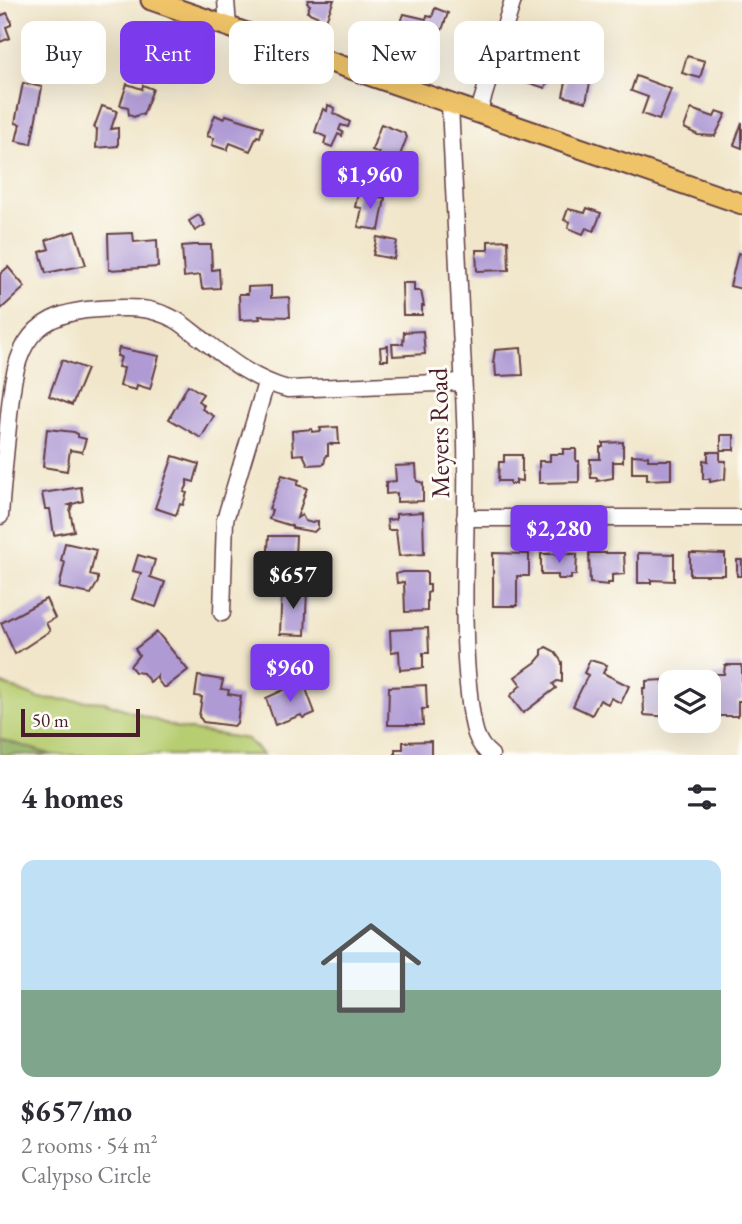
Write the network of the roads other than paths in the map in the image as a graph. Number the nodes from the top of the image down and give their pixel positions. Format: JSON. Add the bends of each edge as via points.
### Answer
{"nodes":[{"id":1,"x":151,"y":0,"type":"edge"},
{"id":2,"x":226,"y":0,"type":"edge"},
{"id":3,"x":513,"y":0,"type":"edge"},
{"id":4,"x":228,"y":27,"type":"junction"},
{"id":5,"x":450,"y":104,"type":"junction"},
{"id":6,"x":478,"y":114,"type":"junction"},
{"id":7,"x":742,"y":204,"type":"edge"},
{"id":8,"x":463,"y":382,"type":"junction"},
{"id":9,"x":266,"y":383,"type":"junction"},
{"id":10,"x":3,"y":451,"type":"edge"},
{"id":11,"x":0,"y":516,"type":"edge"},
{"id":12,"x":465,"y":518,"type":"junction"},
{"id":13,"x":742,"y":518,"type":"edge"},
{"id":14,"x":222,"y":613,"type":"dead end"},
{"id":15,"x":491,"y":755,"type":"edge"}],
"edges":[{"from":1,"to":4,"type":"main road"},
{"from":2,"to":4,"type":"street"},
{"from":3,"to":6,"type":"street"},
{"from":4,"to":5,"type":"main road"},
{"from":5,"to":6,"type":"main road"},
{"from":5,"to":8,"type":"street","name":"Meyers Road"},
{"from":6,"to":7,"type":"main road"},
{"from":8,"to":9,"type":"street","via":[[288,388]]},
{"from":8,"to":12,"type":"street","name":"Meyers Road"},
{"from":9,"to":10,"type":"street","via":[[159,311],[134,307],[62,315],[40,326],[20,349]]},
{"from":9,"to":14,"type":"street","via":[[225,520]]},
{"from":10,"to":11,"type":"street"},
{"from":12,"to":13,"type":"street"},
{"from":12,"to":15,"type":"street","name":"Meyers Road","via":[[470,701],[475,736]]}]}
